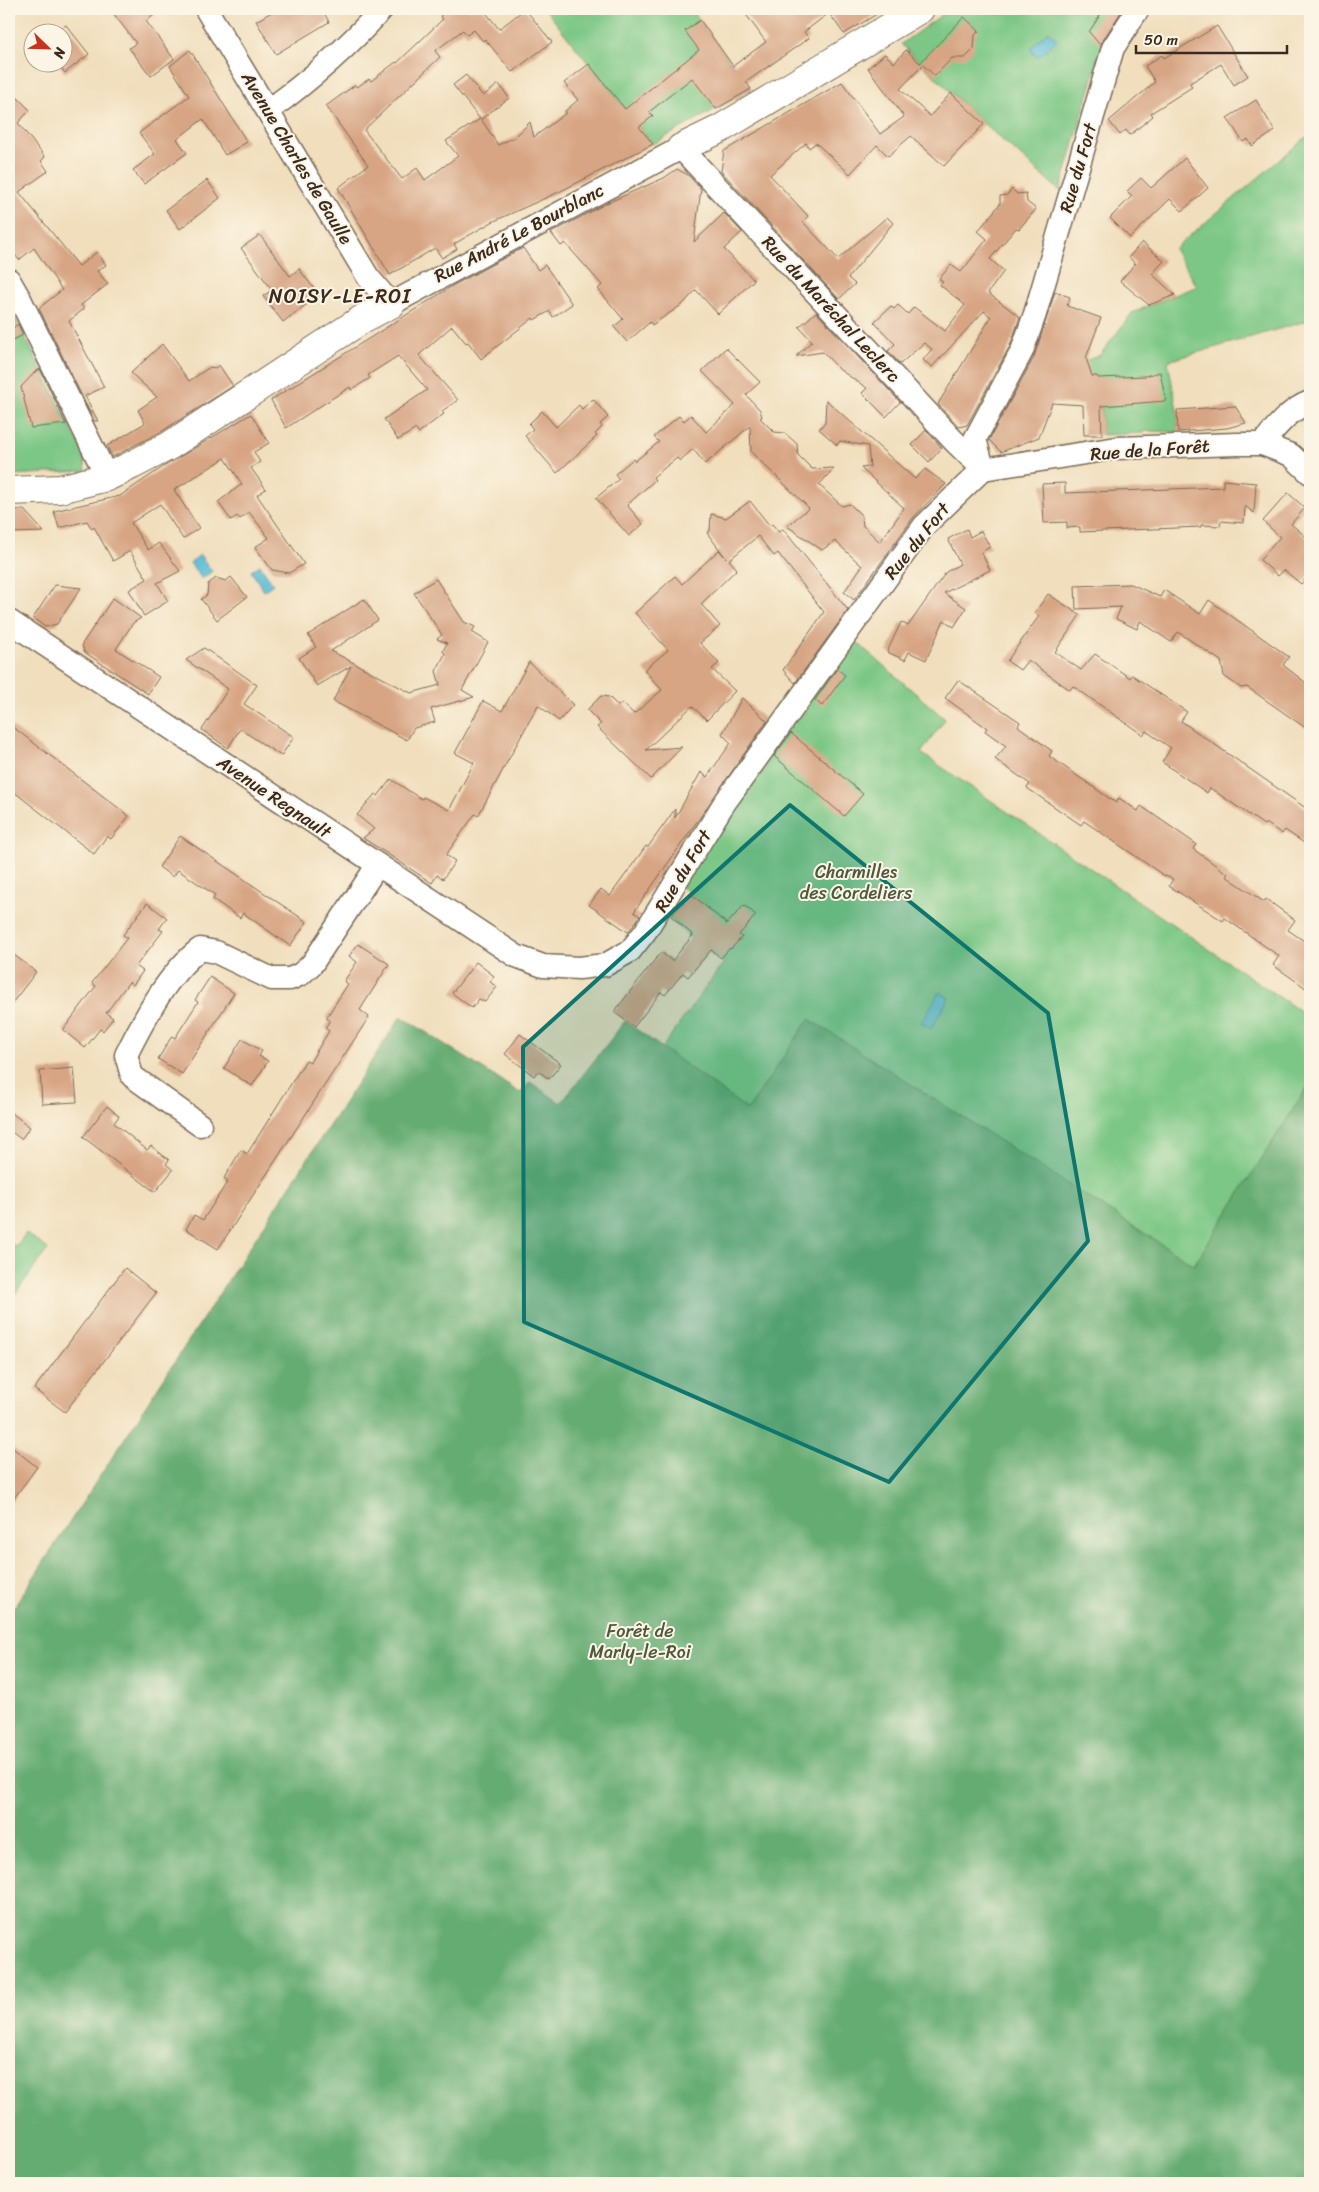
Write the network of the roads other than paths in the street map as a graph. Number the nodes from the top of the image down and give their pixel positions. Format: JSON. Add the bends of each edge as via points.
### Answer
{"nodes":[{"id":1,"x":206,"y":9,"type":"edge"},
{"id":2,"x":382,"y":9,"type":"edge"},
{"id":3,"x":920,"y":9,"type":"edge"},
{"id":4,"x":1138,"y":9,"type":"edge"},
{"id":5,"x":269,"y":110,"type":"junction"},
{"id":6,"x":681,"y":148,"type":"junction"},
{"id":7,"x":9,"y":280,"type":"edge"},
{"id":8,"x":391,"y":304,"type":"junction"},
{"id":9,"x":1310,"y":402,"type":"edge"},
{"id":10,"x":1262,"y":444,"type":"junction"},
{"id":11,"x":983,"y":469,"type":"junction"},
{"id":12,"x":1310,"y":473,"type":"edge"},
{"id":13,"x":107,"y":477,"type":"junction"},
{"id":14,"x":9,"y":491,"type":"edge"},
{"id":15,"x":9,"y":621,"type":"edge"},
{"id":16,"x":377,"y":866,"type":"junction"},
{"id":17,"x":543,"y":966,"type":"joint"},
{"id":18,"x":200,"y":1125,"type":"dead end"}],
"edges":[{"from":1,"to":5,"type":"street","name":"Avenue Charles de Gaulle"},
{"from":2,"to":5,"type":"street","via":[[332,58]]},
{"from":3,"to":6,"type":"street","name":"Rue André Le Bourblanc","via":[[720,129]]},
{"from":4,"to":11,"type":"street","name":"Rue du Fort","via":[[1113,48],[1022,351],[974,439]]},
{"from":5,"to":8,"type":"street","name":"Avenue Charles de Gaulle","via":[[368,277]]},
{"from":6,"to":8,"type":"street","name":"Rue André Le Bourblanc"},
{"from":6,"to":11,"type":"street","name":"Rue du Maréchal Leclerc"},
{"from":7,"to":13,"type":"street"},
{"from":8,"to":13,"type":"street","name":"Rue André Le Bourblanc","via":[[364,318],[169,446]]},
{"from":9,"to":10,"type":"street","via":[[1296,408]]},
{"from":10,"to":11,"type":"street","name":"Rue de la Forêt","via":[[1117,448]]},
{"from":10,"to":12,"type":"street","name":"Rue de la Forêt","via":[[1291,455]]},
{"from":11,"to":17,"type":"street","name":"Rue du Fort","via":[[924,526],[723,805],[630,951],[605,965],[579,968]]},
{"from":13,"to":14,"type":"street","name":"Rue André Le Bourblanc","via":[[60,489]]},
{"from":15,"to":16,"type":"street","name":"Avenue Regnault"},
{"from":16,"to":17,"type":"street","name":"Avenue Regnault","via":[[516,956]]},
{"from":16,"to":18,"type":"street","via":[[312,964],[301,974],[290,979],[272,979],[216,952],[200,949],[185,960],[142,1023],[126,1055],[132,1076]]}]}
